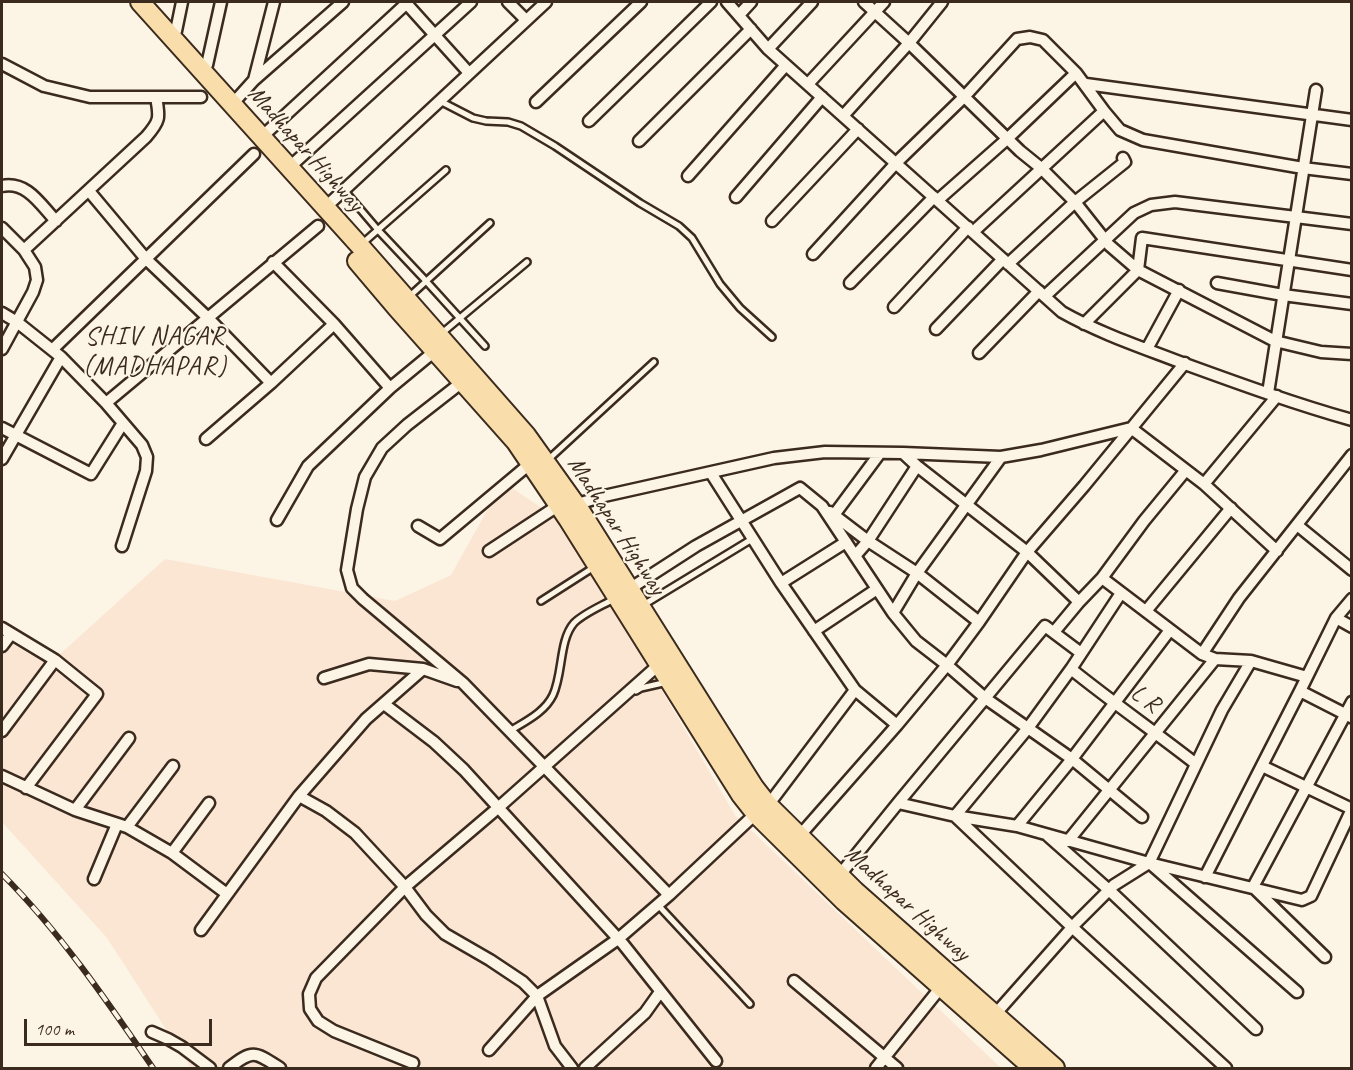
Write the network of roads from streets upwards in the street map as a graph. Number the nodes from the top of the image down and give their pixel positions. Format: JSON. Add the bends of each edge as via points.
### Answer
{"nodes":[{"id":1,"x":125,"y":2,"type":"edge"},
{"id":2,"x":140,"y":2,"type":"edge"},
{"id":3,"x":182,"y":2,"type":"edge"},
{"id":4,"x":221,"y":2,"type":"edge"},
{"id":5,"x":274,"y":2,"type":"edge"},
{"id":6,"x":343,"y":2,"type":"edge"},
{"id":7,"x":406,"y":2,"type":"edge"},
{"id":8,"x":471,"y":2,"type":"edge"},
{"id":9,"x":508,"y":2,"type":"edge"},
{"id":10,"x":546,"y":2,"type":"edge"},
{"id":11,"x":641,"y":2,"type":"edge"},
{"id":12,"x":711,"y":2,"type":"edge"},
{"id":13,"x":727,"y":2,"type":"edge"},
{"id":14,"x":751,"y":2,"type":"edge"},
{"id":15,"x":812,"y":2,"type":"edge"},
{"id":16,"x":864,"y":2,"type":"edge"},
{"id":17,"x":884,"y":2,"type":"edge"},
{"id":18,"x":942,"y":2,"type":"edge"},
{"id":19,"x":875,"y":11,"type":"junction"},
{"id":20,"x":739,"y":15,"type":"junction"},
{"id":21,"x":526,"y":21,"type":"junction"},
{"id":22,"x":751,"y":28,"type":"junction"},
{"id":23,"x":176,"y":31,"type":"dead end"},
{"id":24,"x":435,"y":34,"type":"junction"},
{"id":25,"x":909,"y":43,"type":"junction"},
{"id":26,"x":768,"y":49,"type":"junction"},
{"id":27,"x":2,"y":64,"type":"edge"},
{"id":28,"x":786,"y":64,"type":"junction"},
{"id":29,"x":207,"y":65,"type":"dead end"},
{"id":30,"x":469,"y":73,"type":"junction"},
{"id":31,"x":1076,"y":73,"type":"junction"},
{"id":32,"x":254,"y":80,"type":"junction"},
{"id":33,"x":808,"y":84,"type":"junction"},
{"id":34,"x":1086,"y":84,"type":"junction"},
{"id":35,"x":1316,"y":90,"type":"dead end"},
{"id":36,"x":965,"y":96,"type":"junction"},
{"id":37,"x":156,"y":97,"type":"junction"},
{"id":38,"x":201,"y":97,"type":"dead end"},
{"id":39,"x":822,"y":97,"type":"junction"},
{"id":40,"x":236,"y":100,"type":"dead end"},
{"id":41,"x":536,"y":102,"type":"dead end"},
{"id":42,"x":1104,"y":111,"type":"junction"},
{"id":43,"x":1312,"y":114,"type":"junction"},
{"id":44,"x":843,"y":116,"type":"junction"},
{"id":45,"x":1352,"y":120,"type":"edge"},
{"id":46,"x":589,"y":121,"type":"dead end"},
{"id":47,"x":858,"y":129,"type":"junction"},
{"id":48,"x":266,"y":133,"type":"dead end"},
{"id":49,"x":1007,"y":139,"type":"junction"},
{"id":50,"x":639,"y":141,"type":"dead end"},
{"id":51,"x":254,"y":154,"type":"dead end"},
{"id":52,"x":1123,"y":158,"type":"dead end"},
{"id":53,"x":896,"y":163,"type":"junction"},
{"id":54,"x":293,"y":164,"type":"dead end"},
{"id":55,"x":1041,"y":168,"type":"junction"},
{"id":56,"x":1303,"y":168,"type":"junction"},
{"id":57,"x":1352,"y":174,"type":"edge"},
{"id":58,"x":688,"y":176,"type":"dead end"},
{"id":59,"x":2,"y":186,"type":"edge"},
{"id":60,"x":89,"y":190,"type":"junction"},
{"id":61,"x":736,"y":196,"type":"dead end"},
{"id":62,"x":936,"y":198,"type":"junction"},
{"id":63,"x":1075,"y":202,"type":"junction"},
{"id":64,"x":329,"y":204,"type":"dead end"},
{"id":65,"x":1295,"y":217,"type":"junction"},
{"id":66,"x":56,"y":221,"type":"junction"},
{"id":67,"x":772,"y":221,"type":"dead end"},
{"id":68,"x":1352,"y":224,"type":"edge"},
{"id":69,"x":318,"y":225,"type":"dead end"},
{"id":70,"x":2,"y":228,"type":"edge"},
{"id":71,"x":970,"y":230,"type":"junction"},
{"id":72,"x":1106,"y":240,"type":"junction"},
{"id":73,"x":24,"y":250,"type":"junction"},
{"id":74,"x":813,"y":254,"type":"dead end"},
{"id":75,"x":146,"y":259,"type":"junction"},
{"id":76,"x":1288,"y":261,"type":"junction"},
{"id":77,"x":273,"y":262,"type":"junction"},
{"id":78,"x":1006,"y":262,"type":"junction"},
{"id":79,"x":1138,"y":270,"type":"junction"},
{"id":80,"x":1352,"y":270,"type":"edge"},
{"id":81,"x":850,"y":283,"type":"dead end"},
{"id":82,"x":1217,"y":283,"type":"dead end"},
{"id":83,"x":1179,"y":290,"type":"junction"},
{"id":84,"x":1042,"y":294,"type":"junction"},
{"id":85,"x":1283,"y":295,"type":"junction"},
{"id":86,"x":1352,"y":304,"type":"edge"},
{"id":87,"x":894,"y":307,"type":"dead end"},
{"id":88,"x":2,"y":313,"type":"edge"},
{"id":89,"x":207,"y":317,"type":"junction"},
{"id":90,"x":17,"y":322,"type":"junction"},
{"id":91,"x":334,"y":324,"type":"junction"},
{"id":92,"x":1084,"y":324,"type":"junction"},
{"id":93,"x":936,"y":329,"type":"dead end"},
{"id":94,"x":1275,"y":341,"type":"junction"},
{"id":95,"x":2,"y":349,"type":"edge"},
{"id":96,"x":1147,"y":349,"type":"junction"},
{"id":97,"x":57,"y":353,"type":"junction"},
{"id":98,"x":979,"y":353,"type":"dead end"},
{"id":99,"x":1352,"y":354,"type":"edge"},
{"id":100,"x":430,"y":355,"type":"dead end"},
{"id":101,"x":1185,"y":363,"type":"junction"},
{"id":102,"x":271,"y":383,"type":"junction"},
{"id":103,"x":457,"y":386,"type":"dead end"},
{"id":104,"x":390,"y":388,"type":"junction"},
{"id":105,"x":1273,"y":394,"type":"junction"},
{"id":106,"x":106,"y":404,"type":"junction"},
{"id":107,"x":1352,"y":420,"type":"edge"},
{"id":108,"x":123,"y":423,"type":"junction"},
{"id":109,"x":2,"y":428,"type":"edge"},
{"id":110,"x":1131,"y":428,"type":"junction"},
{"id":111,"x":16,"y":436,"type":"junction"},
{"id":112,"x":206,"y":439,"type":"dead end"},
{"id":113,"x":880,"y":453,"type":"junction"},
{"id":114,"x":903,"y":453,"type":"junction"},
{"id":115,"x":1352,"y":455,"type":"edge"},
{"id":116,"x":1001,"y":457,"type":"junction"},
{"id":117,"x":2,"y":459,"type":"edge"},
{"id":118,"x":917,"y":466,"type":"junction"},
{"id":119,"x":526,"y":468,"type":"dead end"},
{"id":120,"x":1186,"y":470,"type":"junction"},
{"id":121,"x":711,"y":473,"type":"junction"},
{"id":122,"x":1204,"y":484,"type":"junction"},
{"id":123,"x":581,"y":503,"type":"dead end"},
{"id":124,"x":967,"y":504,"type":"junction"},
{"id":125,"x":822,"y":506,"type":"junction"},
{"id":126,"x":1231,"y":508,"type":"junction"},
{"id":127,"x":553,"y":509,"type":"dead end"},
{"id":128,"x":834,"y":515,"type":"junction"},
{"id":129,"x":277,"y":520,"type":"dead end"},
{"id":130,"x":741,"y":522,"type":"junction"},
{"id":131,"x":1297,"y":525,"type":"junction"},
{"id":132,"x":418,"y":526,"type":"dead end"},
{"id":133,"x":868,"y":541,"type":"junction"},
{"id":134,"x":846,"y":542,"type":"junction"},
{"id":135,"x":122,"y":546,"type":"dead end"},
{"id":136,"x":489,"y":551,"type":"dead end"},
{"id":137,"x":1277,"y":551,"type":"junction"},
{"id":138,"x":1027,"y":552,"type":"junction"},
{"id":139,"x":855,"y":556,"type":"junction"},
{"id":140,"x":1352,"y":570,"type":"edge"},
{"id":141,"x":917,"y":573,"type":"junction"},
{"id":142,"x":1102,"y":578,"type":"junction"},
{"id":143,"x":781,"y":583,"type":"junction"},
{"id":144,"x":634,"y":586,"type":"dead end"},
{"id":145,"x":877,"y":589,"type":"junction"},
{"id":146,"x":1121,"y":592,"type":"junction"},
{"id":147,"x":1352,"y":599,"type":"edge"},
{"id":148,"x":1079,"y":602,"type":"junction"},
{"id":149,"x":1146,"y":611,"type":"junction"},
{"id":150,"x":893,"y":613,"type":"junction"},
{"id":151,"x":1336,"y":618,"type":"junction"},
{"id":152,"x":979,"y":622,"type":"junction"},
{"id":153,"x":1352,"y":627,"type":"edge"},
{"id":154,"x":1170,"y":630,"type":"junction"},
{"id":155,"x":6,"y":631,"type":"edge"},
{"id":156,"x":814,"y":631,"type":"junction"},
{"id":157,"x":1054,"y":632,"type":"junction"},
{"id":158,"x":2,"y":646,"type":"edge"},
{"id":159,"x":1081,"y":653,"type":"junction"},
{"id":160,"x":1202,"y":654,"type":"junction"},
{"id":161,"x":1215,"y":659,"type":"junction"},
{"id":162,"x":55,"y":660,"type":"junction"},
{"id":163,"x":1251,"y":661,"type":"junction"},
{"id":164,"x":947,"y":665,"type":"junction"},
{"id":165,"x":423,"y":669,"type":"junction"},
{"id":166,"x":654,"y":669,"type":"dead end"},
{"id":167,"x":1071,"y":669,"type":"junction"},
{"id":168,"x":324,"y":678,"type":"dead end"},
{"id":169,"x":1307,"y":678,"type":"junction"},
{"id":170,"x":463,"y":683,"type":"junction"},
{"id":171,"x":855,"y":690,"type":"junction"},
{"id":172,"x":1300,"y":691,"type":"junction"},
{"id":173,"x":985,"y":698,"type":"junction"},
{"id":174,"x":1352,"y":702,"type":"edge"},
{"id":175,"x":1113,"y":703,"type":"junction"},
{"id":176,"x":384,"y":704,"type":"junction"},
{"id":177,"x":1349,"y":715,"type":"edge"},
{"id":178,"x":897,"y":725,"type":"junction"},
{"id":179,"x":1028,"y":728,"type":"junction"},
{"id":180,"x":2,"y":731,"type":"edge"},
{"id":181,"x":1156,"y":732,"type":"junction"},
{"id":182,"x":129,"y":738,"type":"dead end"},
{"id":183,"x":1072,"y":759,"type":"junction"},
{"id":184,"x":1196,"y":764,"type":"junction"},
{"id":185,"x":173,"y":766,"type":"dead end"},
{"id":186,"x":1262,"y":766,"type":"junction"},
{"id":187,"x":545,"y":767,"type":"junction"},
{"id":188,"x":2,"y":776,"type":"edge"},
{"id":189,"x":26,"y":788,"type":"junction"},
{"id":190,"x":1307,"y":788,"type":"junction"},
{"id":191,"x":1110,"y":789,"type":"junction"},
{"id":192,"x":299,"y":796,"type":"junction"},
{"id":193,"x":772,"y":800,"type":"dead end"},
{"id":194,"x":209,"y":803,"type":"dead end"},
{"id":195,"x":898,"y":803,"type":"junction"},
{"id":196,"x":499,"y":807,"type":"junction"},
{"id":197,"x":1352,"y":809,"type":"edge"},
{"id":198,"x":75,"y":810,"type":"junction"},
{"id":199,"x":955,"y":816,"type":"junction"},
{"id":200,"x":1142,"y":817,"type":"dead end"},
{"id":201,"x":751,"y":818,"type":"dead end"},
{"id":202,"x":122,"y":826,"type":"junction"},
{"id":203,"x":1017,"y":826,"type":"junction"},
{"id":204,"x":802,"y":832,"type":"dead end"},
{"id":205,"x":1046,"y":834,"type":"junction"},
{"id":206,"x":1068,"y":841,"type":"junction"},
{"id":207,"x":172,"y":853,"type":"junction"},
{"id":208,"x":1149,"y":863,"type":"junction"},
{"id":209,"x":843,"y":872,"type":"dead end"},
{"id":210,"x":1205,"y":877,"type":"junction"},
{"id":211,"x":94,"y":879,"type":"dead end"},
{"id":212,"x":405,"y":887,"type":"junction"},
{"id":213,"x":1253,"y":888,"type":"junction"},
{"id":214,"x":1109,"y":890,"type":"junction"},
{"id":215,"x":227,"y":894,"type":"junction"},
{"id":216,"x":669,"y":896,"type":"junction"},
{"id":217,"x":1072,"y":927,"type":"junction"},
{"id":218,"x":201,"y":930,"type":"dead end"},
{"id":219,"x":618,"y":939,"type":"junction"},
{"id":220,"x":1325,"y":957,"type":"dead end"},
{"id":221,"x":794,"y":981,"type":"dead end"},
{"id":222,"x":660,"y":992,"type":"junction"},
{"id":223,"x":937,"y":992,"type":"dead end"},
{"id":224,"x":1297,"y":992,"type":"dead end"},
{"id":225,"x":537,"y":996,"type":"junction"},
{"id":226,"x":990,"y":1020,"type":"junction"},
{"id":227,"x":1256,"y":1029,"type":"dead end"},
{"id":228,"x":152,"y":1032,"type":"dead end"},
{"id":229,"x":489,"y":1050,"type":"dead end"},
{"id":230,"x":884,"y":1058,"type":"junction"},
{"id":231,"x":716,"y":1061,"type":"dead end"},
{"id":232,"x":413,"y":1063,"type":"dead end"},
{"id":233,"x":210,"y":1068,"type":"edge"},
{"id":234,"x":229,"y":1068,"type":"edge"},
{"id":235,"x":280,"y":1068,"type":"edge"},
{"id":236,"x":572,"y":1068,"type":"edge"},
{"id":237,"x":585,"y":1068,"type":"edge"},
{"id":238,"x":876,"y":1068,"type":"edge"},
{"id":239,"x":897,"y":1068,"type":"edge"},
{"id":240,"x":1033,"y":1068,"type":"edge"},
{"id":241,"x":1055,"y":1068,"type":"edge"},
{"id":242,"x":1226,"y":1068,"type":"edge"}],
"edges":[{"from":1,"to":226,"type":"highway","name":"Madhapar Highway","via":[[516,442],[756,814],[844,901]]},
{"from":2,"to":226,"type":"highway","name":"Madhapar Highway","via":[[526,435],[581,512],[768,805]]},
{"from":3,"to":23,"type":"street"},
{"from":4,"to":29,"type":"street"},
{"from":5,"to":32,"type":"street"},
{"from":6,"to":32,"type":"street"},
{"from":7,"to":24,"type":"street"},
{"from":7,"to":48,"type":"street"},
{"from":8,"to":24,"type":"street"},
{"from":9,"to":21,"type":"street"},
{"from":10,"to":21,"type":"street"},
{"from":11,"to":41,"type":"street"},
{"from":12,"to":46,"type":"street"},
{"from":13,"to":20,"type":"street"},
{"from":14,"to":20,"type":"street"},
{"from":15,"to":26,"type":"street"},
{"from":16,"to":19,"type":"street"},
{"from":17,"to":19,"type":"street"},
{"from":18,"to":25,"type":"street"},
{"from":19,"to":25,"type":"street"},
{"from":19,"to":33,"type":"street"},
{"from":20,"to":22,"type":"street"},
{"from":21,"to":30,"type":"street"},
{"from":22,"to":26,"type":"street"},
{"from":22,"to":50,"type":"street"},
{"from":24,"to":30,"type":"street"},
{"from":24,"to":54,"type":"street"},
{"from":25,"to":36,"type":"street"},
{"from":25,"to":44,"type":"street"},
{"from":26,"to":28,"type":"street"},
{"from":27,"to":37,"type":"street","via":[[44,86],[90,96]]},
{"from":28,"to":33,"type":"street"},
{"from":28,"to":58,"type":"street"},
{"from":30,"to":64,"type":"street"},
{"from":31,"to":34,"type":"street"},
{"from":31,"to":36,"type":"street","via":[[1043,40],[1017,39]]},
{"from":31,"to":49,"type":"street"},
{"from":32,"to":40,"type":"street"},
{"from":33,"to":39,"type":"street"},
{"from":34,"to":42,"type":"street"},
{"from":34,"to":43,"type":"street"},
{"from":35,"to":43,"type":"street"},
{"from":36,"to":49,"type":"street"},
{"from":36,"to":53,"type":"street"},
{"from":37,"to":38,"type":"street"},
{"from":37,"to":60,"type":"street","via":[[156,125]]},
{"from":39,"to":44,"type":"street"},
{"from":39,"to":61,"type":"street"},
{"from":42,"to":55,"type":"street"},
{"from":42,"to":56,"type":"street","via":[[1120,130],[1143,140]]},
{"from":43,"to":45,"type":"street"},
{"from":43,"to":56,"type":"street"},
{"from":44,"to":47,"type":"street"},
{"from":47,"to":53,"type":"street"},
{"from":47,"to":67,"type":"street"},
{"from":49,"to":55,"type":"street"},
{"from":49,"to":62,"type":"street"},
{"from":51,"to":75,"type":"street"},
{"from":52,"to":63,"type":"street","via":[[1125,162]]},
{"from":53,"to":62,"type":"street"},
{"from":53,"to":74,"type":"street"},
{"from":55,"to":63,"type":"street"},
{"from":55,"to":71,"type":"street"},
{"from":56,"to":57,"type":"street"},
{"from":56,"to":65,"type":"street"},
{"from":59,"to":66,"type":"street","via":[[18,185],[25,189]]},
{"from":60,"to":66,"type":"street"},
{"from":60,"to":75,"type":"street"},
{"from":62,"to":71,"type":"street"},
{"from":62,"to":81,"type":"street"},
{"from":63,"to":72,"type":"street"},
{"from":63,"to":78,"type":"street"},
{"from":65,"to":68,"type":"street"},
{"from":65,"to":72,"type":"street","via":[[1174,201],[1134,213]]},
{"from":65,"to":76,"type":"street"},
{"from":66,"to":73,"type":"street"},
{"from":69,"to":77,"type":"street"},
{"from":70,"to":73,"type":"street"},
{"from":71,"to":78,"type":"street"},
{"from":71,"to":87,"type":"street"},
{"from":72,"to":79,"type":"street"},
{"from":72,"to":84,"type":"street"},
{"from":73,"to":90,"type":"street","via":[[35,267],[37,280]]},
{"from":75,"to":89,"type":"street"},
{"from":75,"to":97,"type":"street"},
{"from":76,"to":79,"type":"street","via":[[1142,238]]},
{"from":76,"to":80,"type":"street"},
{"from":76,"to":85,"type":"street"},
{"from":77,"to":89,"type":"street"},
{"from":77,"to":91,"type":"street"},
{"from":78,"to":84,"type":"street"},
{"from":78,"to":93,"type":"street"},
{"from":79,"to":83,"type":"street"},
{"from":79,"to":92,"type":"street"},
{"from":82,"to":85,"type":"street"},
{"from":83,"to":94,"type":"street"},
{"from":83,"to":96,"type":"street"},
{"from":84,"to":92,"type":"street","via":[[1062,312]]},
{"from":84,"to":98,"type":"street"},
{"from":85,"to":86,"type":"street"},
{"from":85,"to":94,"type":"street"},
{"from":88,"to":90,"type":"street"},
{"from":89,"to":102,"type":"street"},
{"from":89,"to":106,"type":"street"},
{"from":90,"to":95,"type":"street"},
{"from":90,"to":97,"type":"street"},
{"from":91,"to":102,"type":"street"},
{"from":91,"to":104,"type":"street"},
{"from":92,"to":96,"type":"street"},
{"from":94,"to":99,"type":"street","via":[[1321,352]]},
{"from":94,"to":105,"type":"street"},
{"from":96,"to":101,"type":"street"},
{"from":97,"to":106,"type":"street"},
{"from":97,"to":111,"type":"street"},
{"from":100,"to":104,"type":"street"},
{"from":101,"to":105,"type":"street"},
{"from":101,"to":110,"type":"street"},
{"from":102,"to":112,"type":"street"},
{"from":103,"to":170,"type":"street","via":[[382,448],[365,477],[347,570],[352,588],[363,599]]},
{"from":104,"to":129,"type":"street","via":[[308,466]]},
{"from":105,"to":107,"type":"street"},
{"from":105,"to":122,"type":"street"},
{"from":106,"to":108,"type":"street"},
{"from":108,"to":111,"type":"street","via":[[92,474]]},
{"from":108,"to":135,"type":"street","via":[[147,457]]},
{"from":109,"to":111,"type":"street"},
{"from":110,"to":116,"type":"street"},
{"from":110,"to":120,"type":"street"},
{"from":110,"to":138,"type":"street"},
{"from":111,"to":117,"type":"street"},
{"from":113,"to":114,"type":"street"},
{"from":113,"to":121,"type":"street","via":[[825,452],[774,458]]},
{"from":113,"to":128,"type":"street"},
{"from":114,"to":116,"type":"street"},
{"from":114,"to":118,"type":"street"},
{"from":115,"to":131,"type":"street"},
{"from":116,"to":124,"type":"street"},
{"from":118,"to":124,"type":"street"},
{"from":118,"to":133,"type":"street"},
{"from":119,"to":132,"type":"street","via":[[440,539]]},
{"from":120,"to":122,"type":"street"},
{"from":120,"to":142,"type":"street"},
{"from":121,"to":123,"type":"street"},
{"from":121,"to":130,"type":"street"},
{"from":122,"to":126,"type":"street"},
{"from":124,"to":138,"type":"street"},
{"from":124,"to":141,"type":"street"},
{"from":125,"to":128,"type":"street"},
{"from":125,"to":130,"type":"street","via":[[800,488]]},
{"from":125,"to":134,"type":"street"},
{"from":126,"to":137,"type":"street"},
{"from":126,"to":149,"type":"street"},
{"from":127,"to":136,"type":"street"},
{"from":128,"to":133,"type":"street"},
{"from":130,"to":143,"type":"street"},
{"from":130,"to":144,"type":"street"},
{"from":131,"to":137,"type":"street"},
{"from":131,"to":140,"type":"street"},
{"from":133,"to":139,"type":"street"},
{"from":133,"to":141,"type":"street"},
{"from":134,"to":139,"type":"street"},
{"from":134,"to":143,"type":"street"},
{"from":137,"to":160,"type":"street","via":[[1239,598]]},
{"from":138,"to":148,"type":"street"},
{"from":138,"to":152,"type":"street"},
{"from":139,"to":145,"type":"street"},
{"from":141,"to":150,"type":"street"},
{"from":141,"to":152,"type":"street"},
{"from":142,"to":146,"type":"street"},
{"from":142,"to":148,"type":"street"},
{"from":143,"to":156,"type":"street"},
{"from":145,"to":150,"type":"street"},
{"from":145,"to":156,"type":"street"},
{"from":146,"to":149,"type":"street"},
{"from":146,"to":159,"type":"street"},
{"from":147,"to":151,"type":"street"},
{"from":148,"to":157,"type":"street"},
{"from":149,"to":154,"type":"street"},
{"from":150,"to":164,"type":"street","via":[[916,641]]},
{"from":151,"to":153,"type":"street"},
{"from":151,"to":169,"type":"street"},
{"from":152,"to":164,"type":"street"},
{"from":154,"to":160,"type":"street"},
{"from":154,"to":175,"type":"street"},
{"from":155,"to":158,"type":"street"},
{"from":155,"to":162,"type":"street"},
{"from":156,"to":171,"type":"street"},
{"from":157,"to":159,"type":"street"},
{"from":157,"to":173,"type":"street","via":[[1045,626]]},
{"from":159,"to":167,"type":"street"},
{"from":160,"to":161,"type":"street"},
{"from":161,"to":163,"type":"street"},
{"from":161,"to":181,"type":"street"},
{"from":162,"to":180,"type":"street"},
{"from":162,"to":189,"type":"street","via":[[97,694]]},
{"from":163,"to":169,"type":"street"},
{"from":163,"to":184,"type":"street"},
{"from":164,"to":173,"type":"street"},
{"from":164,"to":178,"type":"street"},
{"from":165,"to":168,"type":"street","via":[[369,664]]},
{"from":165,"to":170,"type":"street"},
{"from":165,"to":176,"type":"street"},
{"from":166,"to":187,"type":"street"},
{"from":167,"to":175,"type":"street","name":"L R"},
{"from":167,"to":179,"type":"street"},
{"from":169,"to":172,"type":"street"},
{"from":170,"to":187,"type":"street"},
{"from":171,"to":178,"type":"street"},
{"from":171,"to":193,"type":"street"},
{"from":172,"to":177,"type":"street"},
{"from":172,"to":186,"type":"street"},
{"from":173,"to":179,"type":"street"},
{"from":173,"to":195,"type":"street"},
{"from":174,"to":177,"type":"street"},
{"from":175,"to":181,"type":"street","name":"L R"},
{"from":175,"to":183,"type":"street"},
{"from":176,"to":192,"type":"street","via":[[366,719]]},
{"from":176,"to":196,"type":"street","via":[[434,742]]},
{"from":177,"to":190,"type":"street"},
{"from":178,"to":204,"type":"street"},
{"from":179,"to":183,"type":"street"},
{"from":179,"to":199,"type":"street"},
{"from":181,"to":184,"type":"street","name":"L R"},
{"from":181,"to":191,"type":"street"},
{"from":182,"to":198,"type":"street"},
{"from":183,"to":191,"type":"street"},
{"from":183,"to":203,"type":"street"},
{"from":184,"to":208,"type":"street"},
{"from":185,"to":202,"type":"street"},
{"from":186,"to":190,"type":"street"},
{"from":186,"to":210,"type":"street"},
{"from":187,"to":196,"type":"street"},
{"from":187,"to":216,"type":"street"},
{"from":188,"to":189,"type":"street"},
{"from":189,"to":198,"type":"street"},
{"from":190,"to":197,"type":"street"},
{"from":190,"to":213,"type":"street"},
{"from":191,"to":200,"type":"street"},
{"from":191,"to":206,"type":"street"},
{"from":192,"to":212,"type":"street","via":[[355,833]]},
{"from":192,"to":215,"type":"street"},
{"from":194,"to":207,"type":"street"},
{"from":195,"to":199,"type":"street"},
{"from":195,"to":209,"type":"street"},
{"from":196,"to":212,"type":"street"},
{"from":196,"to":219,"type":"street"},
{"from":197,"to":213,"type":"street","via":[[1311,896],[1302,900]]},
{"from":198,"to":202,"type":"street"},
{"from":199,"to":203,"type":"street"},
{"from":199,"to":217,"type":"street"},
{"from":201,"to":216,"type":"street"},
{"from":202,"to":207,"type":"street"},
{"from":202,"to":211,"type":"street"},
{"from":203,"to":205,"type":"street"},
{"from":205,"to":206,"type":"street"},
{"from":205,"to":214,"type":"street"},
{"from":206,"to":208,"type":"street"},
{"from":207,"to":215,"type":"street"},
{"from":208,"to":210,"type":"street"},
{"from":208,"to":214,"type":"street"},
{"from":208,"to":224,"type":"street"},
{"from":210,"to":213,"type":"street"},
{"from":212,"to":225,"type":"street","via":[[445,934],[523,982]]},
{"from":212,"to":232,"type":"street","via":[[316,978],[309,994],[309,1009],[318,1021],[334,1031]]},
{"from":213,"to":220,"type":"street"},
{"from":214,"to":217,"type":"street"},
{"from":214,"to":227,"type":"street"},
{"from":215,"to":218,"type":"street"},
{"from":216,"to":219,"type":"street"},
{"from":217,"to":226,"type":"street"},
{"from":217,"to":242,"type":"street"},
{"from":219,"to":222,"type":"street"},
{"from":219,"to":225,"type":"street"},
{"from":221,"to":230,"type":"street"},
{"from":222,"to":231,"type":"street"},
{"from":222,"to":237,"type":"street","via":[[645,1013]]},
{"from":223,"to":230,"type":"street"},
{"from":225,"to":229,"type":"street"},
{"from":225,"to":236,"type":"street","via":[[555,1046]]},
{"from":226,"to":240,"type":"highway","name":"Madhapar Highway"},
{"from":226,"to":241,"type":"highway","name":"Madhapar Highway"},
{"from":228,"to":233,"type":"street","via":[[182,1047]]},
{"from":230,"to":238,"type":"street"},
{"from":230,"to":239,"type":"street"},
{"from":234,"to":235,"type":"street","via":[[252,1055]]}]}
